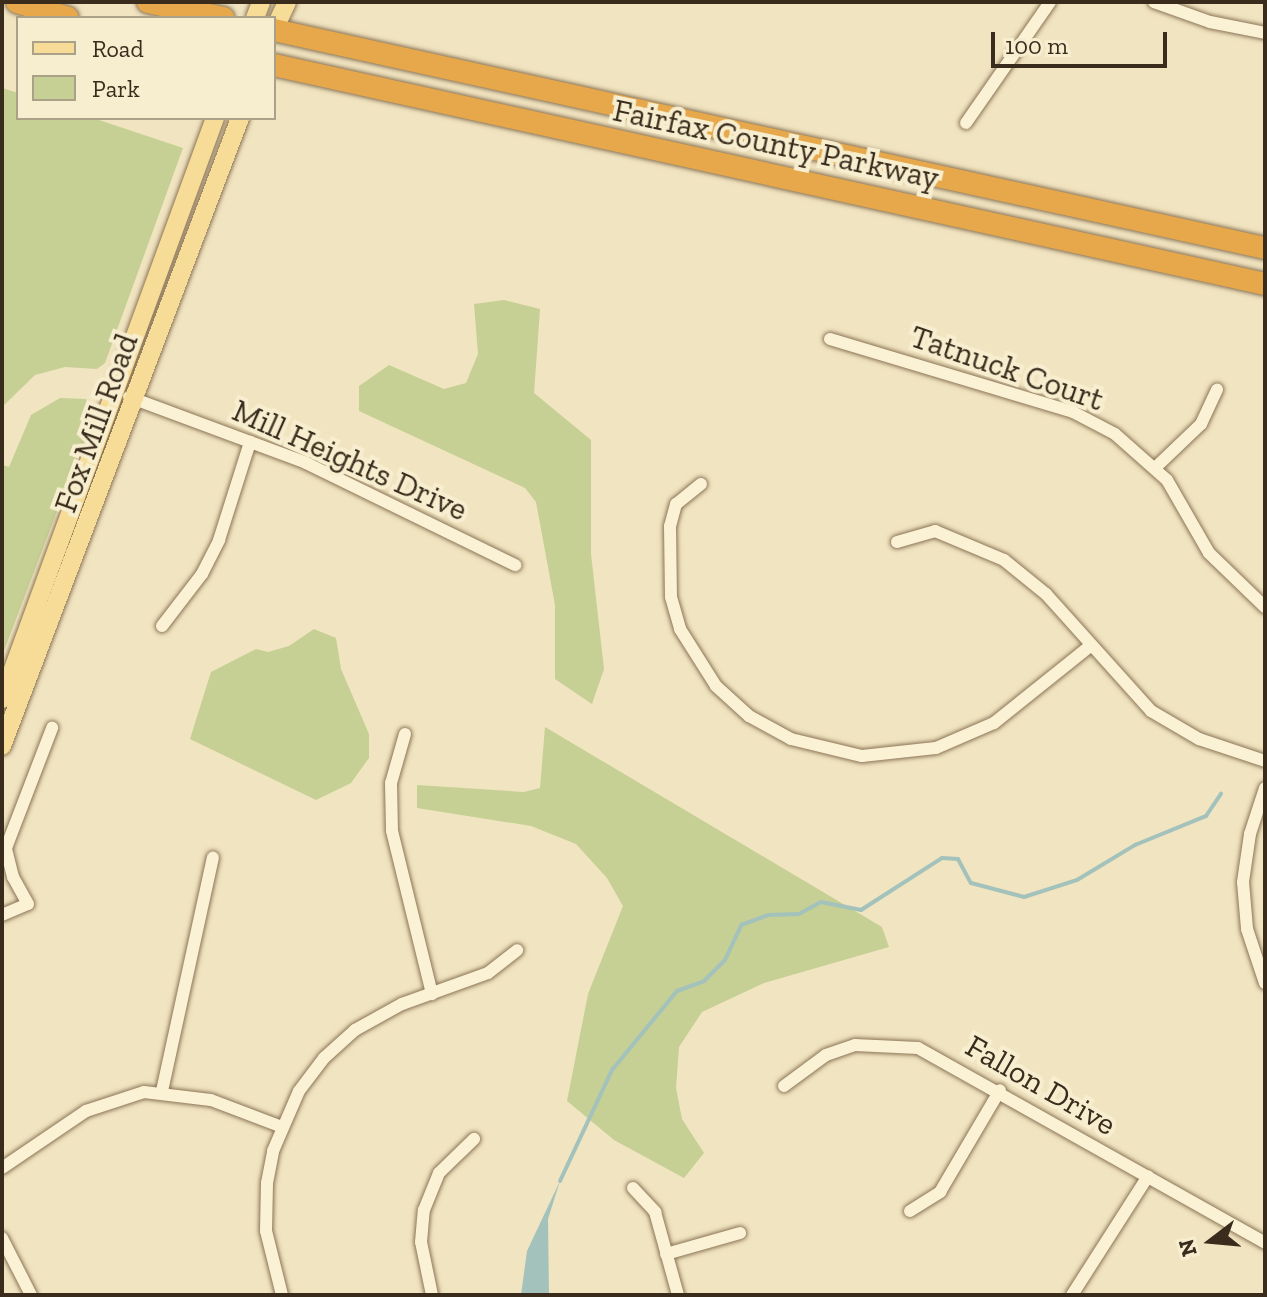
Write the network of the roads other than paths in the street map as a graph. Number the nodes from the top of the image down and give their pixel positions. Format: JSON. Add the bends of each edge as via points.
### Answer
{"nodes":[{"id":1,"x":17,"y":2,"type":"edge"},
{"id":2,"x":148,"y":2,"type":"edge"},
{"id":3,"x":287,"y":2,"type":"edge"},
{"id":4,"x":1050,"y":2,"type":"edge"},
{"id":5,"x":1154,"y":2,"type":"edge"},
{"id":6,"x":62,"y":16,"type":"edge"},
{"id":7,"x":214,"y":16,"type":"edge"},
{"id":8,"x":276,"y":26,"type":"edge"},
{"id":9,"x":276,"y":30,"type":"edge"},
{"id":10,"x":1265,"y":33,"type":"edge"},
{"id":11,"x":276,"y":65,"type":"edge"},
{"id":12,"x":214,"y":120,"type":"edge"},
{"id":13,"x":239,"y":120,"type":"edge"},
{"id":14,"x":966,"y":123,"type":"dead end"},
{"id":15,"x":1265,"y":248,"type":"edge"},
{"id":16,"x":1265,"y":284,"type":"edge"},
{"id":17,"x":830,"y":339,"type":"dead end"},
{"id":18,"x":1217,"y":389,"type":"dead end"},
{"id":19,"x":115,"y":392,"type":"junction"},
{"id":20,"x":137,"y":400,"type":"junction"},
{"id":21,"x":250,"y":442,"type":"junction"},
{"id":22,"x":1155,"y":468,"type":"junction"},
{"id":23,"x":701,"y":484,"type":"dead end"},
{"id":24,"x":897,"y":542,"type":"dead end"},
{"id":25,"x":515,"y":565,"type":"dead end"},
{"id":26,"x":1265,"y":607,"type":"edge"},
{"id":27,"x":162,"y":626,"type":"dead end"},
{"id":28,"x":1089,"y":647,"type":"junction"},
{"id":29,"x":2,"y":699,"type":"edge"},
{"id":30,"x":52,"y":728,"type":"dead end"},
{"id":31,"x":405,"y":734,"type":"dead end"},
{"id":32,"x":2,"y":746,"type":"edge"},
{"id":33,"x":1265,"y":761,"type":"edge"},
{"id":34,"x":1265,"y":788,"type":"edge"},
{"id":35,"x":213,"y":858,"type":"dead end"},
{"id":36,"x":2,"y":915,"type":"edge"},
{"id":37,"x":517,"y":950,"type":"dead end"},
{"id":38,"x":1265,"y":983,"type":"edge"},
{"id":39,"x":432,"y":994,"type":"junction"},
{"id":40,"x":784,"y":1086,"type":"dead end"},
{"id":41,"x":1000,"y":1090,"type":"junction"},
{"id":42,"x":162,"y":1091,"type":"junction"},
{"id":43,"x":282,"y":1127,"type":"junction"},
{"id":44,"x":474,"y":1139,"type":"dead end"},
{"id":45,"x":2,"y":1168,"type":"edge"},
{"id":46,"x":1148,"y":1176,"type":"junction"},
{"id":47,"x":633,"y":1188,"type":"dead end"},
{"id":48,"x":910,"y":1211,"type":"dead end"},
{"id":49,"x":740,"y":1233,"type":"dead end"},
{"id":50,"x":2,"y":1238,"type":"edge"},
{"id":51,"x":1265,"y":1243,"type":"edge"},
{"id":52,"x":666,"y":1254,"type":"junction"},
{"id":53,"x":31,"y":1295,"type":"edge"},
{"id":54,"x":282,"y":1295,"type":"edge"},
{"id":55,"x":432,"y":1295,"type":"edge"},
{"id":56,"x":678,"y":1295,"type":"edge"},
{"id":57,"x":1072,"y":1295,"type":"edge"}],
"edges":[{"from":1,"to":6,"type":"highway"},
{"from":2,"to":7,"type":"highway"},
{"from":3,"to":8,"type":"main road"},
{"from":4,"to":14,"type":"street"},
{"from":5,"to":10,"type":"street","via":[[1210,22]]},
{"from":9,"to":15,"type":"highway","name":"Fairfax County Parkway"},
{"from":11,"to":16,"type":"highway","name":"Fairfax County Parkway"},
{"from":12,"to":19,"type":"main road","name":"Fox Mill Road"},
{"from":13,"to":20,"type":"main road","name":"Fox Mill Road"},
{"from":17,"to":22,"type":"street","name":"Tatnuck Court","via":[[1073,412],[1115,434]]},
{"from":18,"to":22,"type":"street","via":[[1201,424]]},
{"from":19,"to":20,"type":"street","name":"Mill Heights Drive"},
{"from":19,"to":29,"type":"main road","name":"Fox Mill Road"},
{"from":20,"to":21,"type":"street","name":"Mill Heights Drive"},
{"from":20,"to":32,"type":"main road","name":"Fox Mill Road"},
{"from":21,"to":25,"type":"street","name":"Mill Heights Drive","via":[[360,487]]},
{"from":21,"to":27,"type":"street","via":[[219,540],[202,574]]},
{"from":22,"to":26,"type":"street","name":"Tatnuck Court","via":[[1209,553]]},
{"from":23,"to":28,"type":"street","via":[[676,504],[670,526],[671,597],[680,629],[695,660],[724,694],[791,739],[862,756],[936,748],[994,723]]},
{"from":24,"to":28,"type":"street","via":[[935,531],[988,550],[1033,582]]},
{"from":28,"to":33,"type":"street","via":[[1126,689],[1169,723]]},
{"from":30,"to":36,"type":"street","via":[[6,848],[13,877],[28,904]]},
{"from":31,"to":39,"type":"street","via":[[391,783],[392,831]]},
{"from":34,"to":38,"type":"street","via":[[1250,834],[1243,882],[1247,929]]},
{"from":35,"to":42,"type":"street"},
{"from":37,"to":39,"type":"street","via":[[488,973]]},
{"from":39,"to":43,"type":"street","via":[[381,1014],[339,1043],[299,1091]]},
{"from":40,"to":41,"type":"street","name":"Fallon Drive","via":[[826,1055],[886,1043],[934,1053]]},
{"from":41,"to":46,"type":"street","name":"Fallon Drive"},
{"from":41,"to":48,"type":"street","via":[[940,1192]]},
{"from":42,"to":43,"type":"street","via":[[211,1100]]},
{"from":42,"to":45,"type":"street","via":[[99,1104]]},
{"from":43,"to":54,"type":"street","via":[[271,1159],[266,1207],[270,1255]]},
{"from":44,"to":55,"type":"street","via":[[439,1173],[424,1210],[421,1242]]},
{"from":46,"to":51,"type":"street","name":"Fallon Drive"},
{"from":46,"to":57,"type":"street"},
{"from":47,"to":52,"type":"street","via":[[655,1212]]},
{"from":49,"to":52,"type":"street"},
{"from":50,"to":53,"type":"street"},
{"from":52,"to":56,"type":"street"}]}
